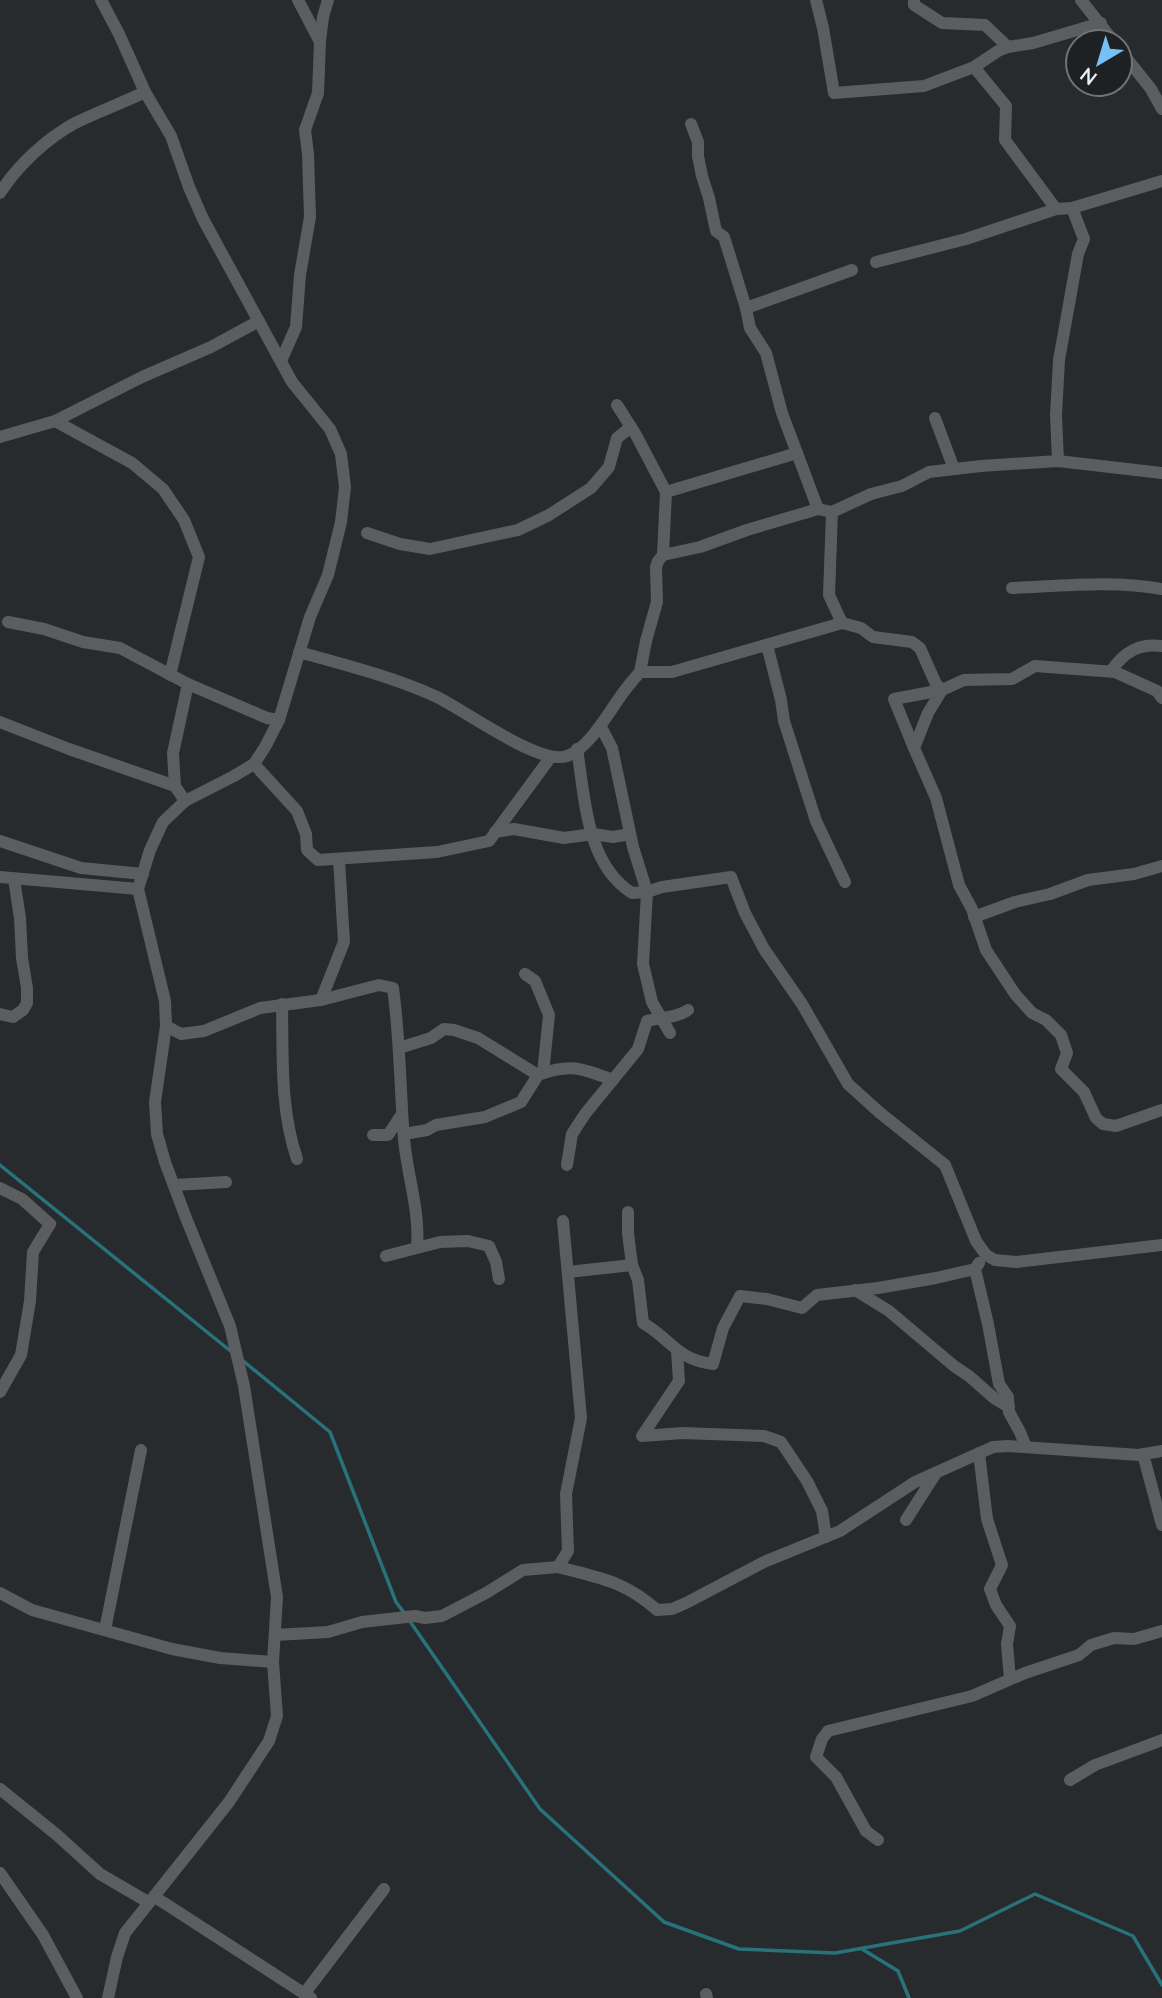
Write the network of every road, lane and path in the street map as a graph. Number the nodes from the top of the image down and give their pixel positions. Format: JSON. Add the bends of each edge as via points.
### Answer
{"nodes":[{"id":1,"x":101,"y":0,"type":"edge"},
{"id":2,"x":298,"y":0,"type":"edge"},
{"id":3,"x":328,"y":0,"type":"edge"},
{"id":4,"x":816,"y":0,"type":"edge"},
{"id":5,"x":914,"y":0,"type":"edge"},
{"id":6,"x":1081,"y":0,"type":"edge"},
{"id":7,"x":1101,"y":23,"type":"junction"},
{"id":8,"x":1104,"y":28,"type":"edge"},
{"id":9,"x":320,"y":42,"type":"junction"},
{"id":10,"x":1008,"y":47,"type":"junction"},
{"id":11,"x":974,"y":67,"type":"junction"},
{"id":12,"x":1134,"y":68,"type":"edge"},
{"id":13,"x":145,"y":92,"type":"junction"},
{"id":14,"x":1162,"y":109,"type":"edge"},
{"id":15,"x":691,"y":124,"type":"dead end"},
{"id":16,"x":1162,"y":181,"type":"edge"},
{"id":17,"x":0,"y":193,"type":"edge"},
{"id":18,"x":1072,"y":208,"type":"junction"},
{"id":19,"x":1056,"y":209,"type":"junction"},
{"id":20,"x":876,"y":262,"type":"dead end"},
{"id":21,"x":852,"y":270,"type":"dead end"},
{"id":22,"x":746,"y":307,"type":"junction"},
{"id":23,"x":259,"y":321,"type":"junction"},
{"id":24,"x":281,"y":361,"type":"junction"},
{"id":25,"x":617,"y":405,"type":"dead end"},
{"id":26,"x":935,"y":418,"type":"dead end"},
{"id":27,"x":55,"y":422,"type":"junction"},
{"id":28,"x":631,"y":427,"type":"junction"},
{"id":29,"x":0,"y":437,"type":"edge"},
{"id":30,"x":797,"y":453,"type":"junction"},
{"id":31,"x":1058,"y":461,"type":"junction"},
{"id":32,"x":954,"y":469,"type":"junction"},
{"id":33,"x":1162,"y":473,"type":"edge"},
{"id":34,"x":666,"y":492,"type":"junction"},
{"id":35,"x":818,"y":509,"type":"junction"},
{"id":36,"x":832,"y":512,"type":"junction"},
{"id":37,"x":367,"y":533,"type":"dead end"},
{"id":38,"x":663,"y":555,"type":"junction"},
{"id":39,"x":1012,"y":588,"type":"dead end"},
{"id":40,"x":1162,"y":589,"type":"edge"},
{"id":41,"x":8,"y":622,"type":"dead end"},
{"id":42,"x":842,"y":623,"type":"junction"},
{"id":43,"x":767,"y":645,"type":"junction"},
{"id":44,"x":1162,"y":646,"type":"edge"},
{"id":45,"x":299,"y":652,"type":"junction"},
{"id":46,"x":640,"y":672,"type":"junction"},
{"id":47,"x":1115,"y":672,"type":"junction"},
{"id":48,"x":170,"y":675,"type":"junction"},
{"id":49,"x":188,"y":684,"type":"junction"},
{"id":50,"x":942,"y":690,"type":"junction"},
{"id":51,"x":1162,"y":698,"type":"edge"},
{"id":52,"x":279,"y":720,"type":"junction"},
{"id":53,"x":0,"y":722,"type":"edge"},
{"id":54,"x":601,"y":727,"type":"junction"},
{"id":55,"x":914,"y":748,"type":"junction"},
{"id":56,"x":577,"y":749,"type":"junction"},
{"id":57,"x":550,"y":758,"type":"junction"},
{"id":58,"x":254,"y":764,"type":"junction"},
{"id":59,"x":175,"y":786,"type":"junction"},
{"id":60,"x":185,"y":801,"type":"junction"},
{"id":61,"x":495,"y":832,"type":"junction"},
{"id":62,"x":593,"y":834,"type":"junction"},
{"id":63,"x":630,"y":834,"type":"junction"},
{"id":64,"x":0,"y":841,"type":"edge"},
{"id":65,"x":339,"y":860,"type":"junction"},
{"id":66,"x":1162,"y":866,"type":"edge"},
{"id":67,"x":143,"y":874,"type":"junction"},
{"id":68,"x":0,"y":877,"type":"edge"},
{"id":69,"x":14,"y":879,"type":"junction"},
{"id":70,"x":845,"y":882,"type":"dead end"},
{"id":71,"x":138,"y":889,"type":"junction"},
{"id":72,"x":647,"y":892,"type":"junction"},
{"id":73,"x":974,"y":917,"type":"junction"},
{"id":74,"x":525,"y":974,"type":"dead end"},
{"id":75,"x":321,"y":1000,"type":"junction"},
{"id":76,"x":282,"y":1004,"type":"junction"},
{"id":77,"x":688,"y":1010,"type":"dead end"},
{"id":78,"x":0,"y":1014,"type":"edge"},
{"id":79,"x":661,"y":1017,"type":"junction"},
{"id":80,"x":166,"y":1026,"type":"junction"},
{"id":81,"x":670,"y":1033,"type":"dead end"},
{"id":82,"x":399,"y":1048,"type":"junction"},
{"id":83,"x":541,"y":1074,"type":"junction"},
{"id":84,"x":613,"y":1080,"type":"junction"},
{"id":85,"x":1162,"y":1110,"type":"edge"},
{"id":86,"x":402,"y":1113,"type":"junction"},
{"id":87,"x":404,"y":1134,"type":"junction"},
{"id":88,"x":373,"y":1135,"type":"dead end"},
{"id":89,"x":297,"y":1159,"type":"dead end"},
{"id":90,"x":567,"y":1164,"type":"dead end"},
{"id":91,"x":226,"y":1182,"type":"dead end"},
{"id":92,"x":174,"y":1185,"type":"junction"},
{"id":93,"x":0,"y":1188,"type":"edge"},
{"id":94,"x":628,"y":1212,"type":"dead end"},
{"id":95,"x":564,"y":1221,"type":"dead end"},
{"id":96,"x":1162,"y":1245,"type":"edge"},
{"id":97,"x":417,"y":1247,"type":"junction"},
{"id":98,"x":986,"y":1255,"type":"junction"},
{"id":99,"x":386,"y":1256,"type":"dead end"},
{"id":100,"x":632,"y":1265,"type":"junction"},
{"id":101,"x":975,"y":1269,"type":"junction"},
{"id":102,"x":568,"y":1272,"type":"junction"},
{"id":103,"x":499,"y":1279,"type":"dead end"},
{"id":104,"x":855,"y":1290,"type":"junction"},
{"id":105,"x":677,"y":1351,"type":"junction"},
{"id":106,"x":0,"y":1392,"type":"edge"},
{"id":107,"x":1009,"y":1407,"type":"junction"},
{"id":108,"x":1026,"y":1447,"type":"junction"},
{"id":109,"x":141,"y":1450,"type":"dead end"},
{"id":110,"x":1162,"y":1451,"type":"edge"},
{"id":111,"x":979,"y":1453,"type":"junction"},
{"id":112,"x":1143,"y":1454,"type":"junction"},
{"id":113,"x":936,"y":1472,"type":"junction"},
{"id":114,"x":906,"y":1520,"type":"dead end"},
{"id":115,"x":1162,"y":1525,"type":"edge"},
{"id":116,"x":826,"y":1537,"type":"junction"},
{"id":117,"x":558,"y":1567,"type":"junction"},
{"id":118,"x":0,"y":1593,"type":"edge"},
{"id":119,"x":105,"y":1630,"type":"junction"},
{"id":120,"x":1162,"y":1631,"type":"edge"},
{"id":121,"x":275,"y":1635,"type":"junction"},
{"id":122,"x":273,"y":1662,"type":"junction"},
{"id":123,"x":1010,"y":1679,"type":"junction"},
{"id":124,"x":1162,"y":1740,"type":"edge"},
{"id":125,"x":1070,"y":1780,"type":"dead end"},
{"id":126,"x":0,"y":1789,"type":"edge"},
{"id":127,"x":878,"y":1840,"type":"dead end"},
{"id":128,"x":0,"y":1872,"type":"edge"},
{"id":129,"x":384,"y":1889,"type":"dead end"},
{"id":130,"x":151,"y":1900,"type":"junction"},
{"id":131,"x":308,"y":1996,"type":"edge"},
{"id":132,"x":76,"y":1998,"type":"edge"},
{"id":133,"x":108,"y":1998,"type":"edge"}],
"edges":[{"from":1,"to":13,"type":"street"},
{"from":2,"to":9,"type":"street"},
{"from":3,"to":9,"type":"street"},
{"from":4,"to":11,"type":"street","via":[[834,93],[924,86]]},
{"from":5,"to":10,"type":"street","via":[[914,5],[942,23],[985,25]]},
{"from":6,"to":7,"type":"street"},
{"from":7,"to":8,"type":"street"},
{"from":7,"to":10,"type":"street"},
{"from":9,"to":24,"type":"street","via":[[318,93],[305,130],[310,217],[296,327]]},
{"from":10,"to":11,"type":"street"},
{"from":11,"to":19,"type":"street","via":[[1006,107],[1005,140]]},
{"from":12,"to":14,"type":"street"},
{"from":13,"to":17,"type":"street","via":[[53,136]]},
{"from":13,"to":23,"type":"street","via":[[171,136],[203,219]]},
{"from":15,"to":22,"type":"street","via":[[716,232],[724,237]]},
{"from":16,"to":18,"type":"street"},
{"from":18,"to":19,"type":"street"},
{"from":18,"to":31,"type":"street","via":[[1084,239],[1059,360]]},
{"from":19,"to":20,"type":"street"},
{"from":21,"to":22,"type":"street"},
{"from":22,"to":30,"type":"street","via":[[750,328],[766,352]]},
{"from":23,"to":24,"type":"street"},
{"from":23,"to":27,"type":"street"},
{"from":24,"to":45,"type":"street","via":[[330,429],[341,454],[345,487],[328,575]]},
{"from":25,"to":28,"type":"street"},
{"from":26,"to":32,"type":"street"},
{"from":27,"to":29,"type":"street"},
{"from":27,"to":48,"type":"street","via":[[132,463],[163,489],[184,520],[199,557]]},
{"from":28,"to":34,"type":"street"},
{"from":28,"to":37,"type":"street","via":[[617,438],[610,467],[591,488],[518,530],[430,549]]},
{"from":30,"to":34,"type":"street"},
{"from":30,"to":35,"type":"street"},
{"from":31,"to":32,"type":"street"},
{"from":31,"to":33,"type":"street"},
{"from":32,"to":36,"type":"street","via":[[929,472]]},
{"from":34,"to":38,"type":"street"},
{"from":35,"to":36,"type":"street"},
{"from":35,"to":38,"type":"street"},
{"from":36,"to":42,"type":"street","via":[[829,594]]},
{"from":38,"to":46,"type":"street","via":[[656,567],[657,602]]},
{"from":39,"to":40,"type":"street"},
{"from":41,"to":48,"type":"street","via":[[120,648]]},
{"from":42,"to":43,"type":"street"},
{"from":42,"to":50,"type":"street","via":[[873,637],[912,642],[920,648]]},
{"from":43,"to":46,"type":"street","via":[[672,671]]},
{"from":43,"to":70,"type":"street","via":[[784,721],[816,821]]},
{"from":44,"to":47,"type":"street","via":[[1131,650],[1118,660],[1111,671]]},
{"from":45,"to":52,"type":"street"},
{"from":45,"to":57,"type":"street","via":[[386,677],[438,698]]},
{"from":46,"to":54,"type":"street"},
{"from":47,"to":50,"type":"street","via":[[1035,666],[1012,679],[964,680]]},
{"from":47,"to":51,"type":"street","via":[[1157,691]]},
{"from":48,"to":49,"type":"street"},
{"from":49,"to":52,"type":"street"},
{"from":49,"to":59,"type":"street","via":[[173,752]]},
{"from":50,"to":55,"type":"street"},
{"from":50,"to":55,"type":"street","via":[[894,699]]},
{"from":52,"to":58,"type":"street"},
{"from":53,"to":59,"type":"street"},
{"from":54,"to":56,"type":"street"},
{"from":54,"to":63,"type":"street","via":[[612,748]]},
{"from":55,"to":73,"type":"street","via":[[936,798],[959,885]]},
{"from":56,"to":57,"type":"street","via":[[566,757]]},
{"from":56,"to":62,"type":"street"},
{"from":57,"to":61,"type":"street"},
{"from":58,"to":60,"type":"street"},
{"from":58,"to":65,"type":"street","via":[[297,811],[307,850],[318,860]]},
{"from":59,"to":60,"type":"street"},
{"from":60,"to":67,"type":"street","via":[[163,822]]},
{"from":61,"to":62,"type":"street","via":[[514,829],[564,838]]},
{"from":61,"to":65,"type":"street","via":[[489,841],[437,852]]},
{"from":62,"to":63,"type":"street"},
{"from":62,"to":72,"type":"street","via":[[603,863],[618,883],[632,893]]},
{"from":63,"to":72,"type":"street"},
{"from":64,"to":67,"type":"street","via":[[81,868]]},
{"from":65,"to":75,"type":"street","via":[[344,942]]},
{"from":66,"to":73,"type":"street","via":[[1088,880]]},
{"from":67,"to":71,"type":"street"},
{"from":68,"to":69,"type":"street"},
{"from":69,"to":71,"type":"street"},
{"from":69,"to":78,"type":"street","via":[[27,1003],[13,1017]]},
{"from":71,"to":80,"type":"street","via":[[165,1001]]},
{"from":72,"to":79,"type":"street","via":[[643,964],[652,1003]]},
{"from":72,"to":98,"type":"street","via":[[731,877],[764,949],[848,1084],[945,1165]]},
{"from":73,"to":85,"type":"street","via":[[986,950],[1015,994],[1061,1035],[1067,1053],[1061,1069],[1084,1092],[1096,1118],[1116,1126]]},
{"from":74,"to":83,"type":"street","via":[[535,981],[549,1015]]},
{"from":75,"to":76,"type":"street"},
{"from":75,"to":82,"type":"street","via":[[379,985],[393,988]]},
{"from":76,"to":80,"type":"street","via":[[204,1031],[181,1034]]},
{"from":76,"to":89,"type":"street","via":[[284,1101]]},
{"from":77,"to":79,"type":"street"},
{"from":79,"to":81,"type":"street"},
{"from":79,"to":84,"type":"street","via":[[647,1021],[638,1049]]},
{"from":80,"to":92,"type":"street","via":[[155,1102],[157,1134]]},
{"from":82,"to":83,"type":"street","via":[[444,1029],[454,1030],[478,1038]]},
{"from":82,"to":86,"type":"street"},
{"from":83,"to":84,"type":"street","via":[[558,1068],[585,1069]]},
{"from":83,"to":87,"type":"street","via":[[522,1102],[485,1117]]},
{"from":84,"to":90,"type":"street","via":[[572,1133]]},
{"from":86,"to":87,"type":"street"},
{"from":86,"to":88,"type":"street","via":[[388,1135]]},
{"from":87,"to":97,"type":"street"},
{"from":91,"to":92,"type":"street"},
{"from":92,"to":121,"type":"street","via":[[230,1326],[244,1386],[277,1597]]},
{"from":93,"to":106,"type":"street","via":[[22,1199],[50,1224],[33,1252],[21,1354]]},
{"from":94,"to":100,"type":"street"},
{"from":95,"to":102,"type":"street"},
{"from":96,"to":98,"type":"street","via":[[1016,1262]]},
{"from":97,"to":99,"type":"street"},
{"from":97,"to":103,"type":"street","via":[[468,1241],[489,1246]]},
{"from":98,"to":101,"type":"street"},
{"from":100,"to":102,"type":"street"},
{"from":100,"to":105,"type":"street","via":[[643,1323]]},
{"from":101,"to":104,"type":"street"},
{"from":101,"to":107,"type":"street","via":[[996,1375]]},
{"from":102,"to":117,"type":"street","via":[[582,1418],[566,1494],[568,1551]]},
{"from":104,"to":105,"type":"street","via":[[817,1295],[802,1308],[740,1296],[723,1328],[713,1364]]},
{"from":104,"to":107,"type":"street","via":[[889,1311]]},
{"from":105,"to":116,"type":"street","via":[[679,1381],[642,1436],[764,1436],[781,1442],[822,1511]]},
{"from":107,"to":108,"type":"street"},
{"from":108,"to":111,"type":"street","via":[[993,1447]]},
{"from":108,"to":112,"type":"street"},
{"from":109,"to":119,"type":"street"},
{"from":110,"to":112,"type":"street"},
{"from":111,"to":113,"type":"street"},
{"from":111,"to":123,"type":"street","via":[[987,1519],[1002,1565],[990,1589],[1010,1626]]},
{"from":112,"to":115,"type":"street"},
{"from":113,"to":114,"type":"street"},
{"from":113,"to":116,"type":"street"},
{"from":116,"to":117,"type":"street","via":[[764,1562],[686,1603],[657,1611],[620,1584]]},
{"from":117,"to":121,"type":"street","via":[[523,1570],[442,1616]]},
{"from":118,"to":119,"type":"street","via":[[32,1610]]},
{"from":119,"to":122,"type":"street","via":[[220,1658]]},
{"from":120,"to":123,"type":"street","via":[[1091,1645],[1079,1655]]},
{"from":121,"to":122,"type":"street"},
{"from":122,"to":130,"type":"street","via":[[277,1716],[269,1741],[229,1802]]},
{"from":123,"to":127,"type":"street","via":[[972,1696],[834,1728],[824,1735],[816,1757],[836,1777],[866,1831]]},
{"from":124,"to":125,"type":"street"},
{"from":126,"to":130,"type":"street","via":[[100,1874]]},
{"from":128,"to":132,"type":"street","via":[[43,1935]]},
{"from":129,"to":131,"type":"street"},
{"from":130,"to":131,"type":"street"},
{"from":130,"to":133,"type":"street","via":[[125,1933]]}]}
